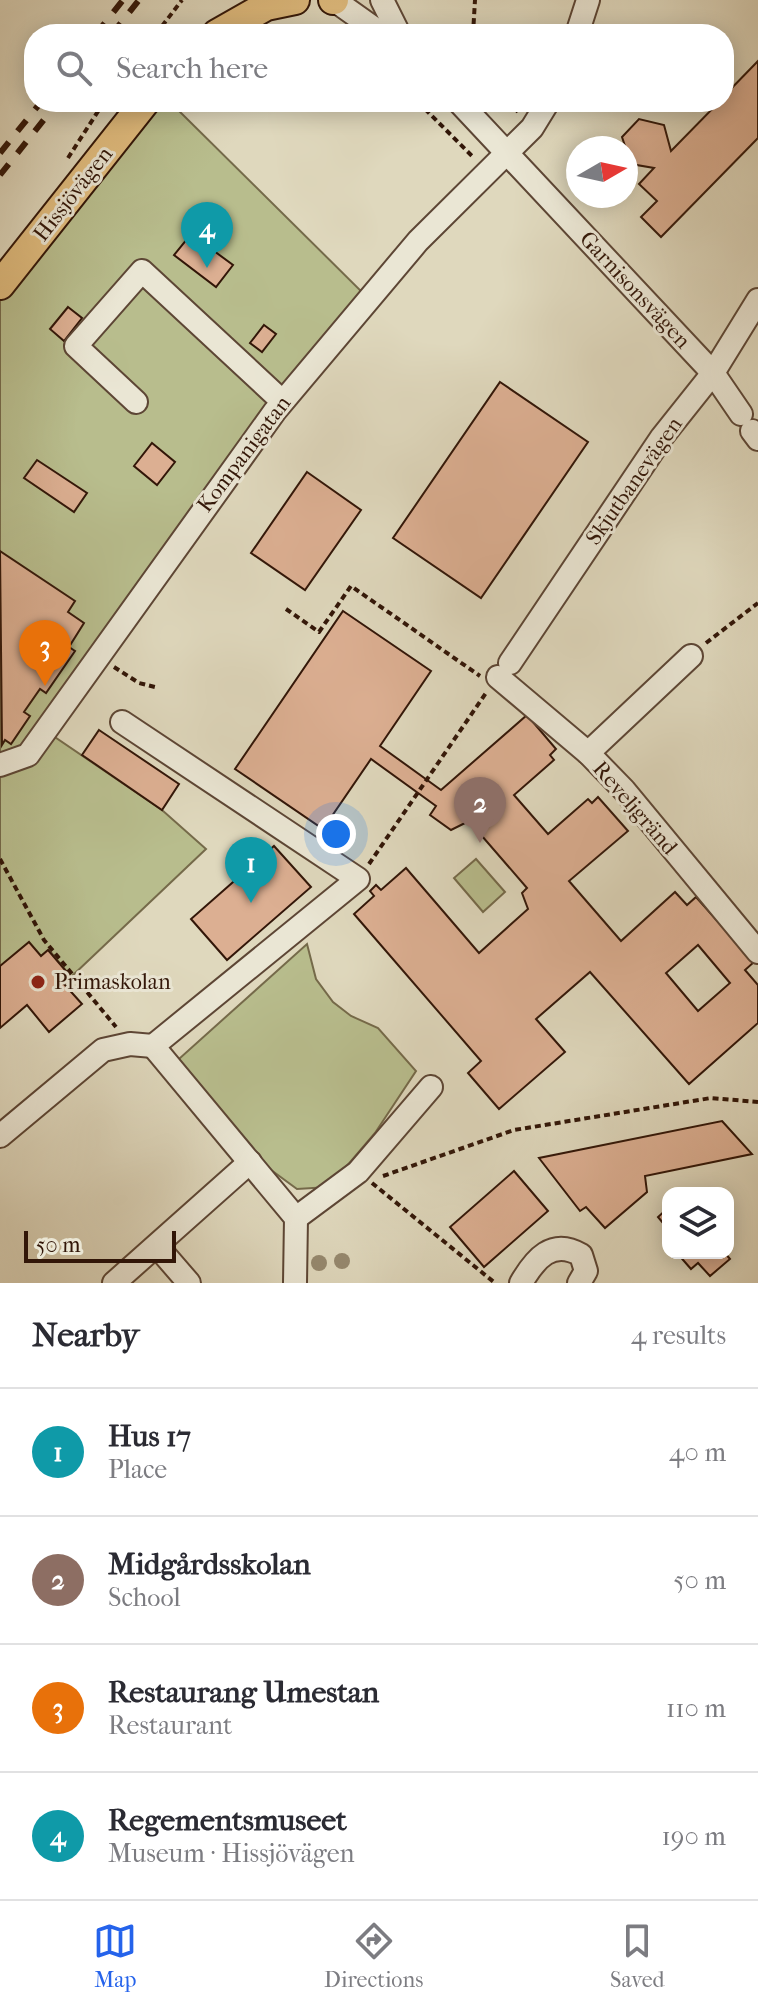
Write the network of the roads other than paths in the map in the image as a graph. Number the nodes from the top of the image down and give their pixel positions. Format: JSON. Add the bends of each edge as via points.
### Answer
{"nodes":[{"id":1,"x":232,"y":0,"type":"edge"},
{"id":2,"x":295,"y":0,"type":"edge"},
{"id":3,"x":334,"y":0,"type":"edge"},
{"id":4,"x":382,"y":0,"type":"edge"},
{"id":5,"x":588,"y":0,"type":"edge"},
{"id":6,"x":212,"y":24,"type":"edge"},
{"id":7,"x":234,"y":24,"type":"edge"},
{"id":8,"x":368,"y":24,"type":"edge"},
{"id":9,"x":394,"y":24,"type":"edge"},
{"id":10,"x":580,"y":24,"type":"edge"},
{"id":11,"x":137,"y":112,"type":"edge"},
{"id":12,"x":468,"y":112,"type":"edge"},
{"id":13,"x":542,"y":112,"type":"edge"},
{"id":14,"x":506,"y":153,"type":"junction"},
{"id":15,"x":0,"y":285,"type":"edge"},
{"id":16,"x":758,"y":300,"type":"edge"},
{"id":17,"x":713,"y":373,"type":"junction"},
{"id":18,"x":282,"y":401,"type":"junction"},
{"id":19,"x":136,"y":402,"type":"dead end"},
{"id":20,"x":750,"y":428,"type":"edge"},
{"id":21,"x":691,"y":656,"type":"road end"},
{"id":22,"x":504,"y":670,"type":"joint"},
{"id":23,"x":122,"y":722,"type":"dead end"},
{"id":24,"x":588,"y":753,"type":"junction"},
{"id":25,"x":0,"y":765,"type":"edge"},
{"id":26,"x":758,"y":952,"type":"edge"},
{"id":27,"x":153,"y":1046,"type":"junction"},
{"id":28,"x":431,"y":1087,"type":"dead end"},
{"id":29,"x":0,"y":1136,"type":"edge"},
{"id":30,"x":250,"y":1162,"type":"junction"},
{"id":31,"x":296,"y":1218,"type":"junction"},
{"id":32,"x":157,"y":1246,"type":"junction"},
{"id":33,"x":114,"y":1283,"type":"edge"},
{"id":34,"x":189,"y":1283,"type":"edge"},
{"id":35,"x":295,"y":1283,"type":"edge"},
{"id":36,"x":521,"y":1283,"type":"edge"},
{"id":37,"x":579,"y":1283,"type":"edge"}],
"edges":[{"from":1,"to":6,"type":"main road"},
{"from":2,"to":7,"type":"main road","via":[[266,6]]},
{"from":3,"to":8,"type":"street"},
{"from":4,"to":9,"type":"street"},
{"from":5,"to":10,"type":"street"},
{"from":11,"to":15,"type":"main road","name":"Hissjövägen"},
{"from":12,"to":14,"type":"street","name":"Garnisonsvägen"},
{"from":13,"to":14,"type":"street","name":"Kompanigatan"},
{"from":14,"to":17,"type":"street","name":"Garnisonsvägen"},
{"from":14,"to":18,"type":"street","name":"Kompanigatan","via":[[418,241]]},
{"from":16,"to":17,"type":"street","name":"Skjutbanevägen"},
{"from":17,"to":20,"type":"street","name":"Garnisonsvägen"},
{"from":17,"to":22,"type":"street","name":"Skjutbanevägen","via":[[662,437]]},
{"from":18,"to":19,"type":"street","via":[[142,271],[76,346]]},
{"from":18,"to":25,"type":"street","name":"Kompanigatan","via":[[28,755]]},
{"from":21,"to":24,"type":"street"},
{"from":22,"to":24,"type":"street","name":"Reveljgränd"},
{"from":23,"to":27,"type":"street","via":[[358,879]]},
{"from":24,"to":26,"type":"street","name":"Reveljgränd"},
{"from":27,"to":29,"type":"street","via":[[103,1050]]},
{"from":27,"to":30,"type":"street"},
{"from":28,"to":31,"type":"street","via":[[358,1172]]},
{"from":30,"to":31,"type":"street"},
{"from":30,"to":32,"type":"street"},
{"from":31,"to":35,"type":"street"},
{"from":32,"to":33,"type":"street"},
{"from":32,"to":34,"type":"street"},
{"from":36,"to":37,"type":"street","via":[[550,1249],[569,1247],[581,1255],[586,1271]]}]}
